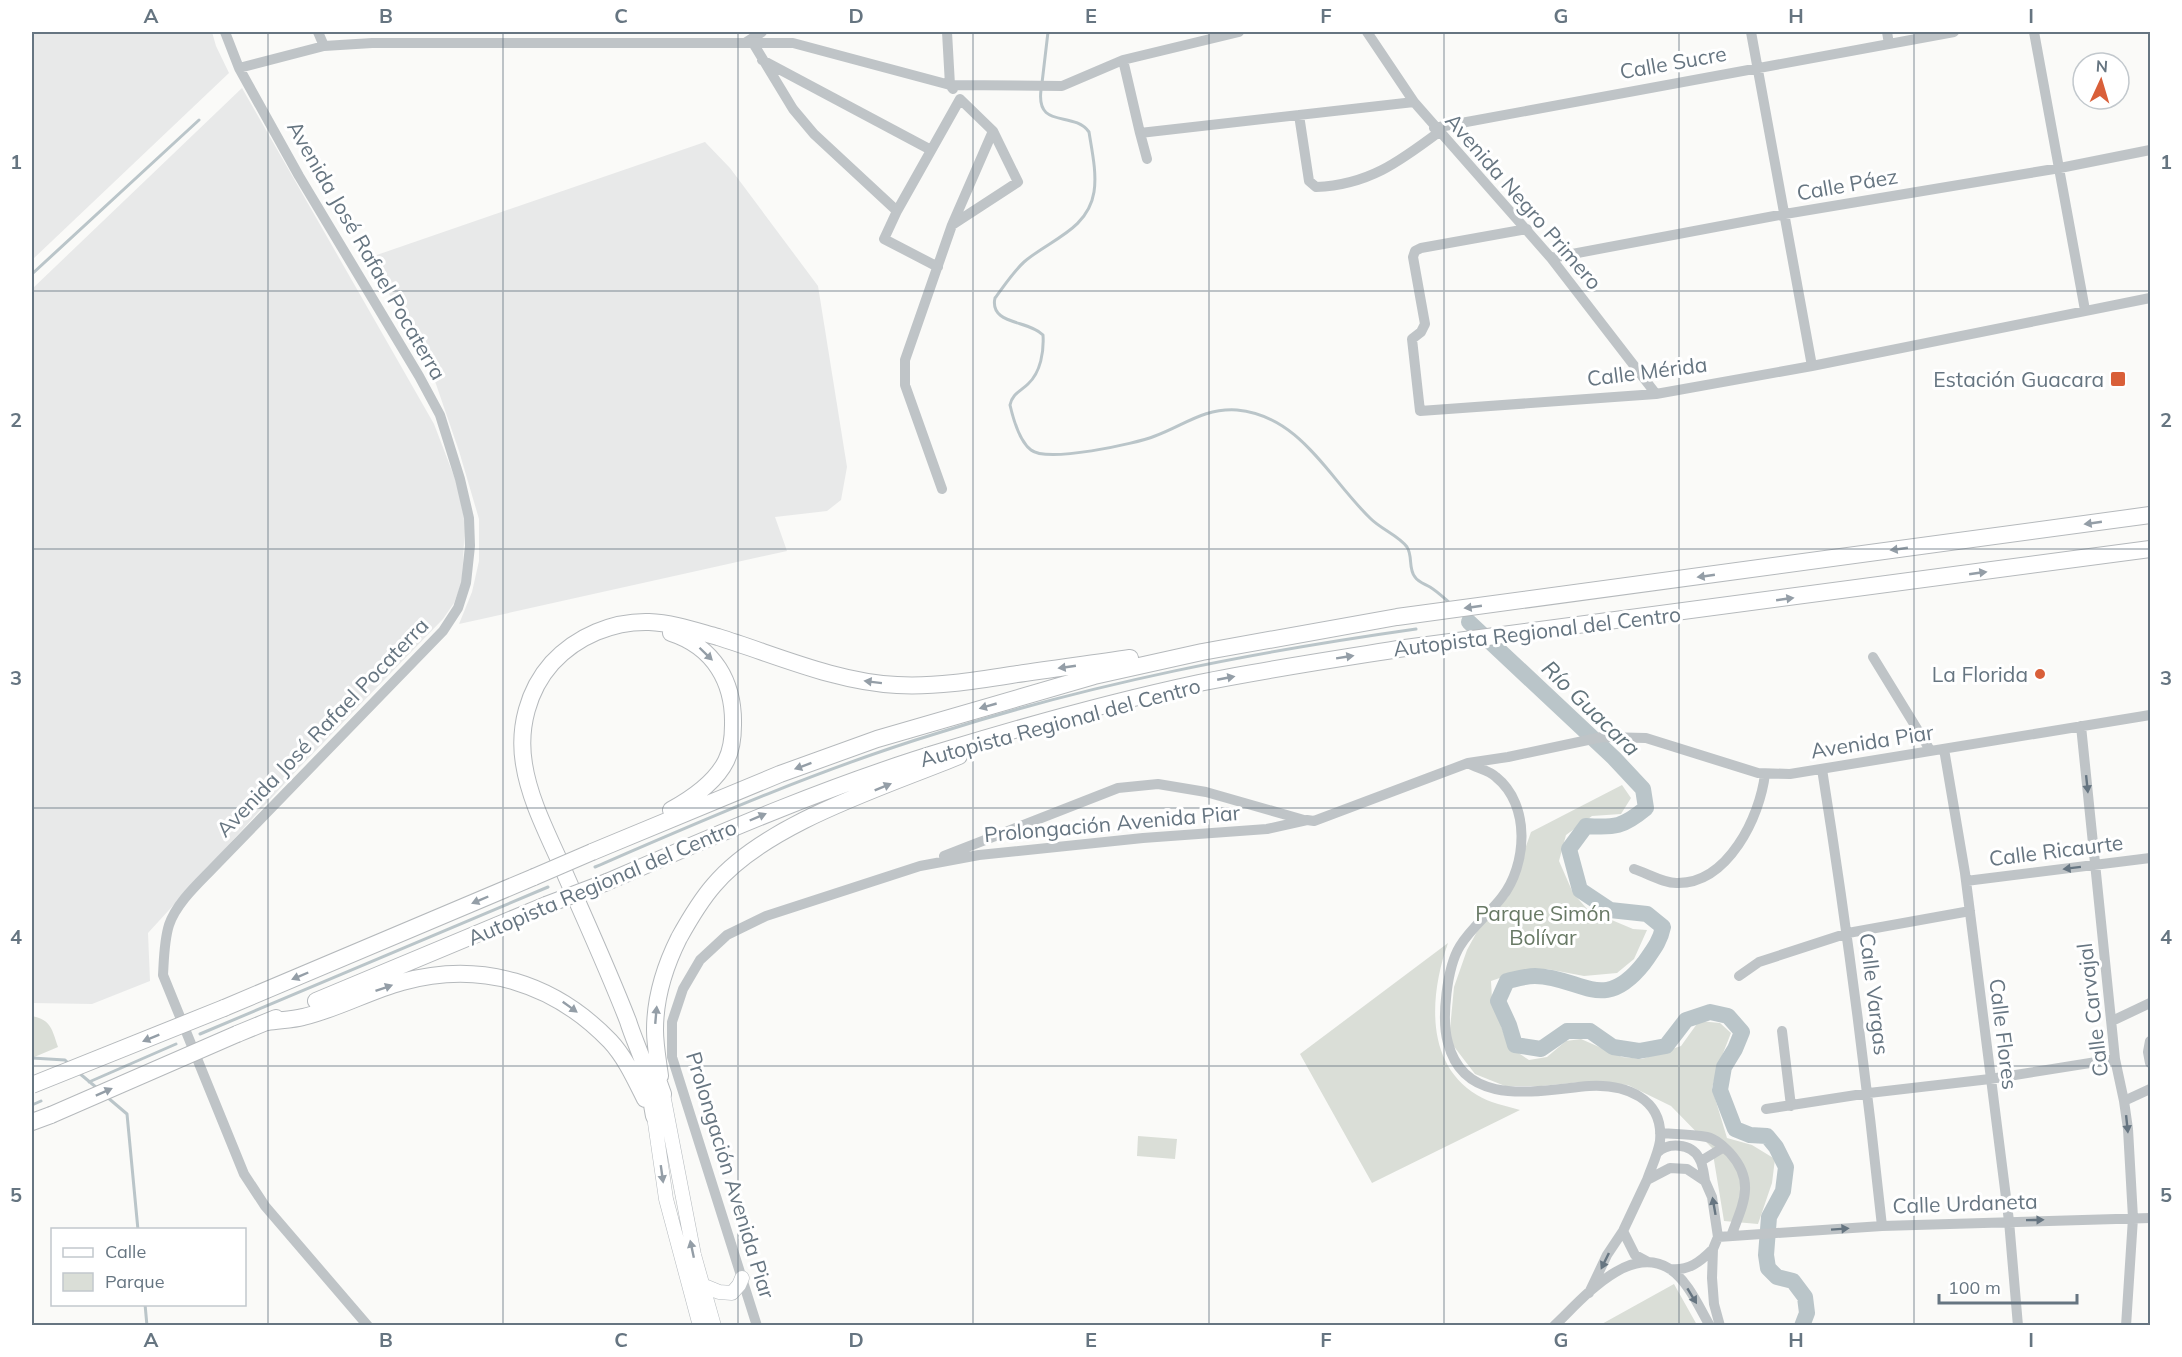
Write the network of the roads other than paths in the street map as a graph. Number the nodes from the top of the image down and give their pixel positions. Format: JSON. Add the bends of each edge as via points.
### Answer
{"nodes":[{"id":1,"x":225,"y":32,"type":"edge"},
{"id":2,"x":318,"y":32,"type":"edge"},
{"id":3,"x":460,"y":32,"type":"edge"},
{"id":4,"x":510,"y":32,"type":"edge"},
{"id":5,"x":558,"y":32,"type":"edge"},
{"id":6,"x":611,"y":32,"type":"edge"},
{"id":7,"x":649,"y":32,"type":"edge"},
{"id":8,"x":762,"y":32,"type":"edge"},
{"id":9,"x":947,"y":32,"type":"edge"},
{"id":10,"x":1239,"y":32,"type":"edge"},
{"id":11,"x":1367,"y":32,"type":"edge"},
{"id":12,"x":1751,"y":32,"type":"edge"},
{"id":13,"x":1887,"y":32,"type":"edge"},
{"id":14,"x":1954,"y":32,"type":"edge"},
{"id":15,"x":2034,"y":32,"type":"edge"},
{"id":16,"x":371,"y":37,"type":"edge"},
{"id":17,"x":416,"y":37,"type":"edge"},
{"id":18,"x":648,"y":43,"type":"junction"},
{"id":19,"x":749,"y":43,"type":"junction"},
{"id":20,"x":462,"y":44,"type":"junction"},
{"id":21,"x":514,"y":44,"type":"junction"},
{"id":22,"x":560,"y":44,"type":"junction"},
{"id":23,"x":616,"y":44,"type":"junction"},
{"id":24,"x":1889,"y":44,"type":"junction"},
{"id":25,"x":324,"y":46,"type":"junction"},
{"id":26,"x":761,"y":59,"type":"junction"},
{"id":27,"x":1123,"y":60,"type":"junction"},
{"id":28,"x":1758,"y":66,"type":"junction"},
{"id":29,"x":239,"y":68,"type":"junction"},
{"id":30,"x":950,"y":85,"type":"junction"},
{"id":31,"x":960,"y":99,"type":"junction"},
{"id":32,"x":1414,"y":102,"type":"junction"},
{"id":33,"x":1299,"y":115,"type":"junction"},
{"id":34,"x":993,"y":130,"type":"junction"},
{"id":35,"x":1437,"y":130,"type":"junction"},
{"id":36,"x":1140,"y":133,"type":"junction"},
{"id":37,"x":931,"y":150,"type":"junction"},
{"id":38,"x":2151,"y":150,"type":"edge"},
{"id":39,"x":1147,"y":159,"type":"dead end"},
{"id":40,"x":2060,"y":168,"type":"junction"},
{"id":41,"x":897,"y":211,"type":"junction"},
{"id":42,"x":1785,"y":214,"type":"junction"},
{"id":43,"x":952,"y":225,"type":"junction"},
{"id":44,"x":1527,"y":229,"type":"junction"},
{"id":45,"x":1551,"y":258,"type":"junction"},
{"id":46,"x":938,"y":267,"type":"junction"},
{"id":47,"x":2151,"y":298,"type":"edge"},
{"id":48,"x":2085,"y":310,"type":"junction"},
{"id":49,"x":1812,"y":366,"type":"junction"},
{"id":50,"x":1656,"y":394,"type":"junction"},
{"id":51,"x":942,"y":489,"type":"dead end"},
{"id":52,"x":2151,"y":515,"type":"edge"},
{"id":53,"x":2151,"y":549,"type":"edge"},
{"id":54,"x":2106,"y":555,"type":"junction"},
{"id":55,"x":2151,"y":556,"type":"edge"},
{"id":56,"x":1311,"y":631,"type":"junction"},
{"id":57,"x":1873,"y":657,"type":"dead end"},
{"id":58,"x":1104,"y":706,"type":"junction"},
{"id":59,"x":2151,"y":715,"type":"edge"},
{"id":60,"x":2081,"y":726,"type":"junction"},
{"id":61,"x":1568,"y":744,"type":"joint"},
{"id":62,"x":1944,"y":749,"type":"junction"},
{"id":63,"x":1930,"y":750,"type":"junction"},
{"id":64,"x":1508,"y":757,"type":"junction"},
{"id":65,"x":1467,"y":763,"type":"junction"},
{"id":66,"x":1822,"y":769,"type":"junction"},
{"id":67,"x":1765,"y":774,"type":"junction"},
{"id":68,"x":1495,"y":775,"type":"junction"},
{"id":69,"x":1307,"y":820,"type":"junction"},
{"id":70,"x":592,"y":852,"type":"junction"},
{"id":71,"x":2151,"y":858,"type":"edge"},
{"id":72,"x":2096,"y":865,"type":"junction"},
{"id":73,"x":920,"y":866,"type":"junction"},
{"id":74,"x":1634,"y":869,"type":"dead end"},
{"id":75,"x":1966,"y":881,"type":"junction"},
{"id":76,"x":1970,"y":911,"type":"junction"},
{"id":77,"x":1848,"y":933,"type":"junction"},
{"id":78,"x":1740,"y":976,"type":"dead end"},
{"id":79,"x":2151,"y":1003,"type":"edge"},
{"id":80,"x":2112,"y":1021,"type":"junction"},
{"id":81,"x":267,"y":1022,"type":"junction"},
{"id":82,"x":1782,"y":1031,"type":"dead end"},
{"id":83,"x":2151,"y":1041,"type":"edge"},
{"id":84,"x":2115,"y":1059,"type":"junction"},
{"id":85,"x":2151,"y":1063,"type":"edge"},
{"id":86,"x":1990,"y":1079,"type":"junction"},
{"id":87,"x":32,"y":1086,"type":"edge"},
{"id":88,"x":2151,"y":1089,"type":"edge"},
{"id":89,"x":1869,"y":1093,"type":"junction"},
{"id":90,"x":663,"y":1094,"type":"junction"},
{"id":91,"x":2124,"y":1101,"type":"junction"},
{"id":92,"x":1791,"y":1106,"type":"junction"},
{"id":93,"x":1766,"y":1109,"type":"dead end"},
{"id":94,"x":654,"y":1116,"type":"junction"},
{"id":95,"x":32,"y":1122,"type":"edge"},
{"id":96,"x":1660,"y":1133,"type":"junction"},
{"id":97,"x":1724,"y":1147,"type":"junction"},
{"id":98,"x":1657,"y":1153,"type":"junction"},
{"id":99,"x":1701,"y":1161,"type":"junction"},
{"id":100,"x":1647,"y":1180,"type":"junction"},
{"id":101,"x":1705,"y":1181,"type":"junction"},
{"id":102,"x":2133,"y":1218,"type":"junction"},
{"id":103,"x":2151,"y":1218,"type":"edge"},
{"id":104,"x":2009,"y":1221,"type":"junction"},
{"id":105,"x":1882,"y":1226,"type":"junction"},
{"id":106,"x":1623,"y":1231,"type":"junction"},
{"id":107,"x":1734,"y":1236,"type":"junction"},
{"id":108,"x":1718,"y":1237,"type":"junction"},
{"id":109,"x":1713,"y":1249,"type":"junction"},
{"id":110,"x":1650,"y":1263,"type":"junction"},
{"id":111,"x":1670,"y":1269,"type":"junction"},
{"id":112,"x":742,"y":1278,"type":"junction"},
{"id":113,"x":702,"y":1285,"type":"junction"},
{"id":114,"x":1589,"y":1293,"type":"junction"},
{"id":115,"x":368,"y":1326,"type":"edge"},
{"id":116,"x":700,"y":1326,"type":"edge"},
{"id":117,"x":714,"y":1326,"type":"edge"},
{"id":118,"x":757,"y":1326,"type":"edge"},
{"id":119,"x":1554,"y":1326,"type":"edge"},
{"id":120,"x":1710,"y":1326,"type":"edge"},
{"id":121,"x":1720,"y":1326,"type":"edge"},
{"id":122,"x":2018,"y":1326,"type":"edge"},
{"id":123,"x":2126,"y":1326,"type":"edge"}],
"edges":[{"from":1,"to":29,"type":"street","name":"Avenida José Rafael Pocaterra"},
{"from":2,"to":25,"type":"street"},
{"from":3,"to":20,"type":"street"},
{"from":4,"to":21,"type":"street"},
{"from":5,"to":22,"type":"street"},
{"from":6,"to":23,"type":"street"},
{"from":7,"to":18,"type":"street"},
{"from":8,"to":19,"type":"street"},
{"from":9,"to":30,"type":"street"},
{"from":10,"to":27,"type":"street"},
{"from":11,"to":32,"type":"street","name":"Avenida Negro Primero"},
{"from":12,"to":28,"type":"street"},
{"from":13,"to":24,"type":"street"},
{"from":14,"to":24,"type":"street","name":"Calle Sucre"},
{"from":15,"to":40,"type":"street"},
{"from":16,"to":17,"type":"street"},
{"from":16,"to":25,"type":"street"},
{"from":17,"to":20,"type":"street"},
{"from":18,"to":19,"type":"street"},
{"from":18,"to":23,"type":"street"},
{"from":19,"to":26,"type":"street"},
{"from":19,"to":30,"type":"street","via":[[809,46]]},
{"from":20,"to":21,"type":"street"},
{"from":21,"to":22,"type":"street"},
{"from":22,"to":23,"type":"street"},
{"from":24,"to":28,"type":"street","name":"Calle Sucre"},
{"from":25,"to":29,"type":"street"},
{"from":26,"to":37,"type":"street"},
{"from":26,"to":41,"type":"street","via":[[814,134]]},
{"from":27,"to":30,"type":"street","via":[[1062,86]]},
{"from":27,"to":36,"type":"street"},
{"from":28,"to":35,"type":"street","name":"Calle Sucre"},
{"from":28,"to":42,"type":"street"},
{"from":29,"to":115,"type":"street","name":"Avenida José Rafael Pocaterra","via":[[440,415],[469,518],[466,582],[458,608],[443,631],[183,902],[170,924],[164,950],[163,975],[244,1174],[265,1206]]},
{"from":30,"to":31,"type":"street"},
{"from":31,"to":34,"type":"street"},
{"from":31,"to":37,"type":"street"},
{"from":32,"to":33,"type":"street"},
{"from":32,"to":35,"type":"street","name":"Avenida Negro Primero"},
{"from":33,"to":35,"type":"street","via":[[1309,181],[1316,187],[1377,174],[1401,161]]},
{"from":33,"to":36,"type":"street"},
{"from":34,"to":43,"type":"street"},
{"from":34,"to":43,"type":"street","via":[[1018,182]]},
{"from":35,"to":44,"type":"street","name":"Avenida Negro Primero"},
{"from":36,"to":39,"type":"street"},
{"from":37,"to":41,"type":"street"},
{"from":38,"to":40,"type":"street","name":"Calle Páez"},
{"from":40,"to":42,"type":"street","name":"Calle Páez"},
{"from":40,"to":48,"type":"street"},
{"from":41,"to":46,"type":"street","via":[[884,239]]},
{"from":42,"to":45,"type":"street","name":"Calle Páez"},
{"from":42,"to":49,"type":"street"},
{"from":43,"to":46,"type":"street"},
{"from":44,"to":45,"type":"street","name":"Avenida Negro Primero"},
{"from":44,"to":50,"type":"street","name":"Calle Mérida","via":[[1415,251],[1425,324],[1412,339],[1420,411]]},
{"from":45,"to":50,"type":"street","name":"Avenida Negro Primero"},
{"from":46,"to":51,"type":"street","via":[[905,360],[905,385]]},
{"from":47,"to":48,"type":"street","name":"Calle Mérida"},
{"from":48,"to":49,"type":"street","name":"Calle Mérida"},
{"from":49,"to":50,"type":"street","name":"Calle Mérida"},
{"from":52,"to":56,"type":"highway","name":"Autopista Regional del Centro","one_way":true},
{"from":53,"to":54,"type":"highway","name":"Autopista Regional del Centro"},
{"from":54,"to":55,"type":"highway"},
{"from":58,"to":54,"type":"highway","name":"Autopista Regional del Centro","one_way":true,"via":[[1287,666],[1405,648]]},
{"from":56,"to":70,"type":"highway","name":"Autopista Regional del Centro","one_way":true,"via":[[1094,676],[877,739],[780,774]]},
{"from":56,"to":94,"type":"highway","one_way":true,"via":[[1271,631],[1192,648],[975,681],[896,685],[861,680],[664,623],[610,627],[573,644],[546,670],[530,697],[524,721],[523,761],[539,814],[645,1067]]},
{"from":57,"to":63,"type":"street"},
{"from":81,"to":58,"type":"highway","name":"Autopista Regional del Centro","one_way":true,"bridge":true,"via":[[776,809],[948,750]]},
{"from":90,"to":58,"type":"highway","one_way":true,"via":[[655,1031],[668,960],[688,922],[730,868],[795,825],[848,801],[972,751]]},
{"from":59,"to":60,"type":"street","name":"Avenida Piar"},
{"from":60,"to":62,"type":"street","name":"Avenida Piar"},
{"from":60,"to":72,"type":"street","name":"Calle Carvajal","one_way":true},
{"from":61,"to":64,"type":"street","name":"Prolongación Avenida Piar"},
{"from":61,"to":67,"type":"street","name":"Avenida Piar","via":[[1602,737],[1646,738]]},
{"from":62,"to":63,"type":"street","name":"Avenida Piar"},
{"from":62,"to":75,"type":"street","name":"Calle Flores"},
{"from":63,"to":66,"type":"street","name":"Avenida Piar"},
{"from":64,"to":65,"type":"street","name":"Prolongación Avenida Piar"},
{"from":64,"to":68,"type":"street"},
{"from":65,"to":68,"type":"street"},
{"from":65,"to":69,"type":"street","name":"Prolongación Avenida Piar","via":[[1314,821]]},
{"from":66,"to":67,"type":"street","name":"Avenida Piar"},
{"from":66,"to":77,"type":"street","name":"Calle Vargas"},
{"from":67,"to":74,"type":"street","via":[[1762,795],[1749,825],[1714,872],[1696,881],[1676,884]]},
{"from":68,"to":96,"type":"street","via":[[1509,790],[1520,818],[1520,852],[1512,882],[1460,946],[1451,969],[1446,996],[1447,1041],[1452,1057],[1466,1074],[1486,1087],[1514,1092],[1590,1086],[1626,1089],[1647,1102]]},
{"from":69,"to":73,"type":"street","name":"Prolongación Avenida Piar","via":[[1267,829],[1143,837],[980,855]]},
{"from":69,"to":73,"type":"street","name":"Prolongación Avenida Piar","via":[[1206,792],[1158,784],[1118,788]]},
{"from":70,"to":87,"type":"highway","name":"Autopista Regional del Centro","one_way":true,"bridge":true},
{"from":90,"to":70,"type":"highway","one_way":true,"via":[[640,1029],[540,790],[534,768],[532,724],[537,702],[556,668],[589,641],[628,628],[648,628],[680,636],[708,655],[728,684],[733,736],[726,761],[712,781],[686,801]]},
{"from":71,"to":72,"type":"street","name":"Calle Ricaurte"},
{"from":72,"to":75,"type":"street","name":"Calle Ricaurte","one_way":true},
{"from":72,"to":80,"type":"street","name":"Calle Carvajal"},
{"from":73,"to":112,"type":"street","name":"Prolongación Avenida Piar","via":[[766,916],[727,935],[700,960],[683,989],[672,1022],[672,1057]]},
{"from":75,"to":76,"type":"street","name":"Calle Flores"},
{"from":76,"to":77,"type":"street"},
{"from":76,"to":86,"type":"street","name":"Calle Flores"},
{"from":77,"to":78,"type":"street","via":[[1759,962]]},
{"from":77,"to":89,"type":"street","name":"Calle Vargas"},
{"from":79,"to":80,"type":"street"},
{"from":80,"to":84,"type":"street","name":"Calle Carvajal"},
{"from":81,"to":94,"type":"highway","one_way":true,"via":[[303,1017],[402,982],[435,975],[478,974],[510,979],[561,1001],[611,1042]]},
{"from":95,"to":81,"type":"highway","name":"Autopista Regional del Centro","one_way":true,"bridge":true},
{"from":82,"to":92,"type":"street"},
{"from":83,"to":85,"type":"street"},
{"from":84,"to":86,"type":"street"},
{"from":84,"to":91,"type":"street","name":"Calle Carvajal"},
{"from":86,"to":89,"type":"street"},
{"from":86,"to":104,"type":"street","name":"Calle Flores"},
{"from":88,"to":91,"type":"street"},
{"from":89,"to":92,"type":"street"},
{"from":89,"to":105,"type":"street","name":"Calle Vargas"},
{"from":113,"to":90,"type":"main road","one_way":true},
{"from":91,"to":102,"type":"street","name":"Calle Carvajal","one_way":true},
{"from":92,"to":93,"type":"street"},
{"from":94,"to":116,"type":"main road","one_way":true,"via":[[666,1199]]},
{"from":96,"to":97,"type":"street","via":[[1709,1138]]},
{"from":96,"to":98,"type":"street"},
{"from":97,"to":99,"type":"street"},
{"from":97,"to":107,"type":"street","via":[[1741,1166],[1745,1183]]},
{"from":98,"to":99,"type":"street","via":[[1667,1146],[1678,1146],[1692,1151]]},
{"from":98,"to":100,"type":"street"},
{"from":99,"to":101,"type":"street"},
{"from":100,"to":101,"type":"street","via":[[1678,1167]]},
{"from":100,"to":106,"type":"street"},
{"from":108,"to":101,"type":"street","one_way":true,"via":[[1712,1197]]},
{"from":102,"to":103,"type":"street","name":"Calle Urdaneta"},
{"from":104,"to":102,"type":"street","name":"Calle Urdaneta","one_way":true},
{"from":102,"to":123,"type":"street","name":"Calle Carvajal"},
{"from":104,"to":105,"type":"street","name":"Calle Urdaneta"},
{"from":104,"to":122,"type":"street","name":"Calle Flores"},
{"from":107,"to":105,"type":"street","name":"Calle Urdaneta","one_way":true},
{"from":106,"to":110,"type":"street","via":[[1635,1255]]},
{"from":106,"to":114,"type":"street","one_way":true},
{"from":107,"to":108,"type":"street","name":"Calle Urdaneta"},
{"from":108,"to":109,"type":"street"},
{"from":109,"to":111,"type":"street","via":[[1700,1263],[1681,1270]]},
{"from":109,"to":121,"type":"street","via":[[1714,1304]]},
{"from":110,"to":111,"type":"street"},
{"from":110,"to":114,"type":"street","via":[[1627,1265]]},
{"from":111,"to":120,"type":"street","one_way":true,"via":[[1686,1286]]},
{"from":112,"to":113,"type":"main road","via":[[732,1293]]},
{"from":112,"to":118,"type":"street","name":"Prolongación Avenida Piar"},
{"from":113,"to":117,"type":"main road"},
{"from":114,"to":119,"type":"street"}]}
